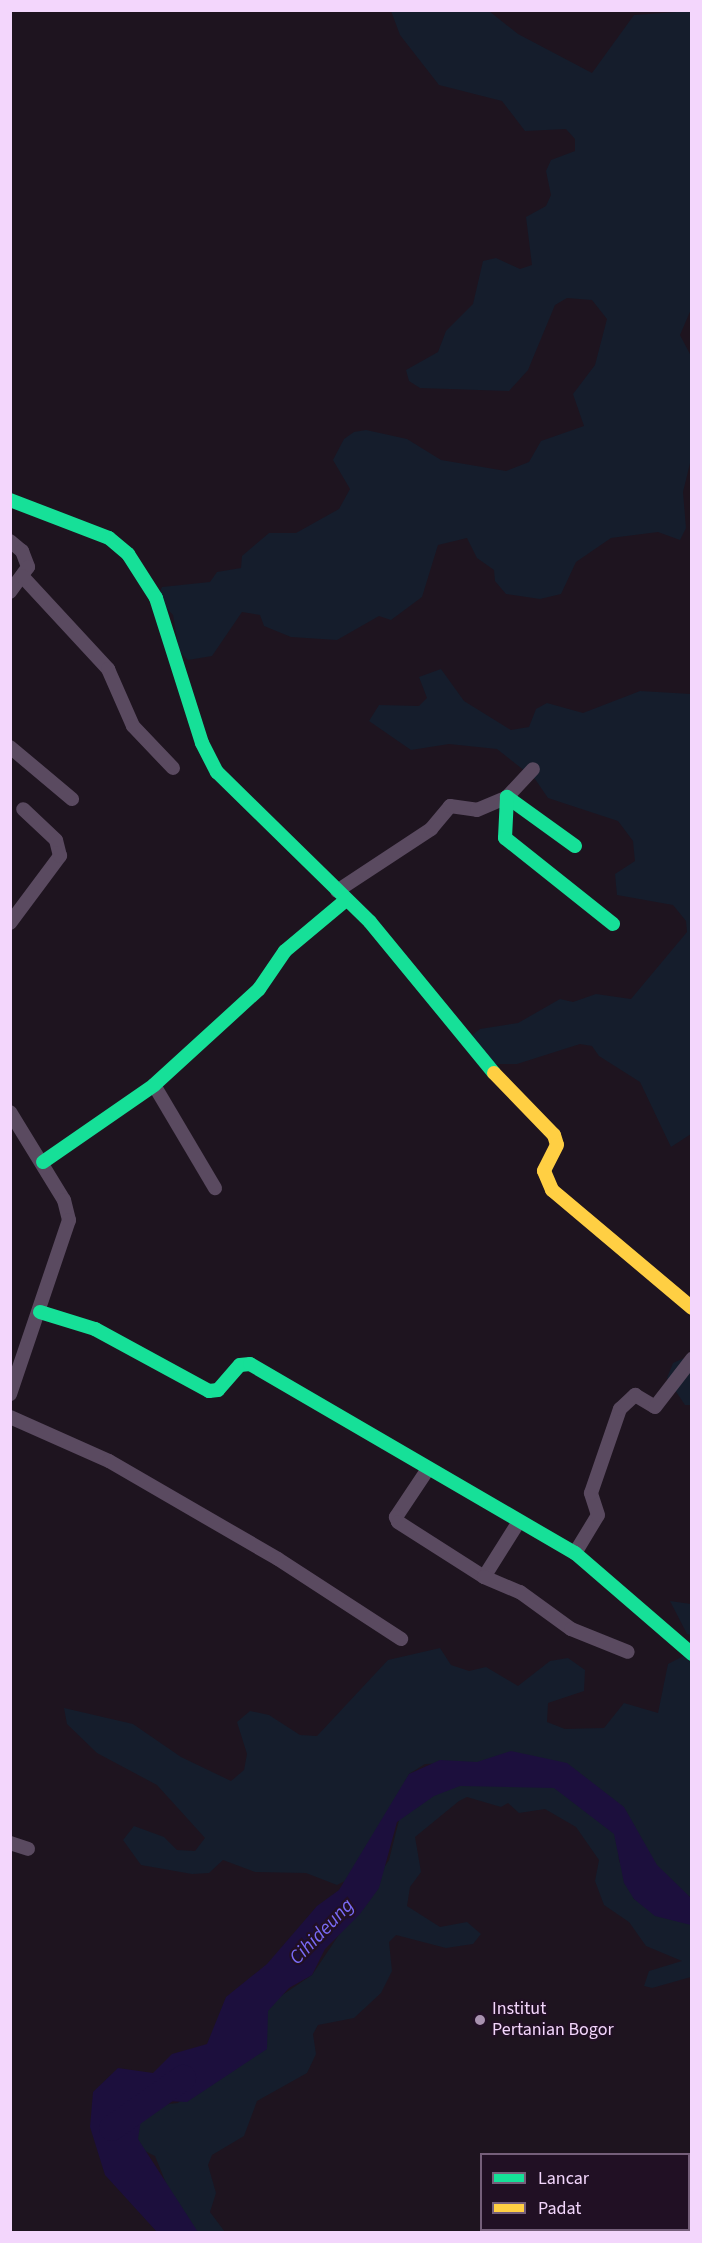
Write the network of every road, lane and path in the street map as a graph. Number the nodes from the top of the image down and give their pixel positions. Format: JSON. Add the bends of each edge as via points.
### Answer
{"nodes":[{"id":1,"x":10,"y":500,"type":"edge"},
{"id":2,"x":10,"y":541,"type":"edge"},
{"id":3,"x":22,"y":576,"type":"junction"},
{"id":4,"x":10,"y":592,"type":"edge"},
{"id":5,"x":10,"y":747,"type":"edge"},
{"id":6,"x":173,"y":768,"type":"dead end"},
{"id":7,"x":533,"y":769,"type":"dead end"},
{"id":8,"x":507,"y":796,"type":"junction"},
{"id":9,"x":72,"y":799,"type":"dead end"},
{"id":10,"x":23,"y":809,"type":"dead end"},
{"id":11,"x":575,"y":846,"type":"dead end"},
{"id":12,"x":341,"y":895,"type":"junction"},
{"id":13,"x":10,"y":923,"type":"edge"},
{"id":14,"x":613,"y":924,"type":"dead end"},
{"id":15,"x":154,"y":1085,"type":"junction"},
{"id":16,"x":10,"y":1112,"type":"edge"},
{"id":17,"x":43,"y":1162,"type":"junction"},
{"id":18,"x":215,"y":1188,"type":"dead end"},
{"id":19,"x":692,"y":1308,"type":"edge"},
{"id":20,"x":40,"y":1312,"type":"junction"},
{"id":21,"x":692,"y":1359,"type":"edge"},
{"id":22,"x":10,"y":1394,"type":"edge"},
{"id":23,"x":10,"y":1417,"type":"edge"},
{"id":24,"x":428,"y":1469,"type":"junction"},
{"id":25,"x":518,"y":1523,"type":"junction"},
{"id":26,"x":575,"y":1553,"type":"junction"},
{"id":27,"x":484,"y":1577,"type":"junction"},
{"id":28,"x":401,"y":1639,"type":"dead end"},
{"id":29,"x":628,"y":1652,"type":"dead end"},
{"id":30,"x":692,"y":1654,"type":"edge"},
{"id":31,"x":10,"y":1843,"type":"edge"},
{"id":32,"x":28,"y":1850,"type":"dead end"}],
"edges":[{"from":1,"to":12,"type":"street","via":[[109,538],[128,554],[156,598],[210,760]]},
{"from":2,"to":3,"type":"street","via":[[27,559]]},
{"from":3,"to":4,"type":"street"},
{"from":3,"to":6,"type":"street","via":[[108,669],[133,726]]},
{"from":5,"to":9,"type":"street"},
{"from":7,"to":8,"type":"street"},
{"from":8,"to":11,"type":"street"},
{"from":8,"to":12,"type":"street","via":[[477,810],[450,806],[430,830]]},
{"from":8,"to":14,"type":"street","via":[[505,838]]},
{"from":10,"to":13,"type":"street","via":[[56,840],[60,856]]},
{"from":12,"to":15,"type":"street","via":[[285,951],[268,980]]},
{"from":12,"to":19,"type":"street","via":[[397,952],[477,1056],[554,1135],[557,1146],[544,1172],[552,1190]]},
{"from":15,"to":17,"type":"street"},
{"from":15,"to":18,"type":"street"},
{"from":16,"to":17,"type":"street"},
{"from":17,"to":20,"type":"street","via":[[69,1220]]},
{"from":20,"to":22,"type":"street"},
{"from":20,"to":24,"type":"street","via":[[95,1329],[214,1392],[240,1365],[250,1364]]},
{"from":21,"to":26,"type":"street","via":[[655,1407],[635,1395],[620,1409],[591,1493],[598,1515]]},
{"from":23,"to":28,"type":"street","via":[[109,1461],[278,1559]]},
{"from":24,"to":25,"type":"street"},
{"from":24,"to":27,"type":"street","via":[[396,1517],[398,1522]]},
{"from":25,"to":26,"type":"street"},
{"from":25,"to":27,"type":"street"},
{"from":26,"to":30,"type":"street"},
{"from":27,"to":29,"type":"street","via":[[520,1592],[571,1629]]},
{"from":31,"to":32,"type":"street"}]}
